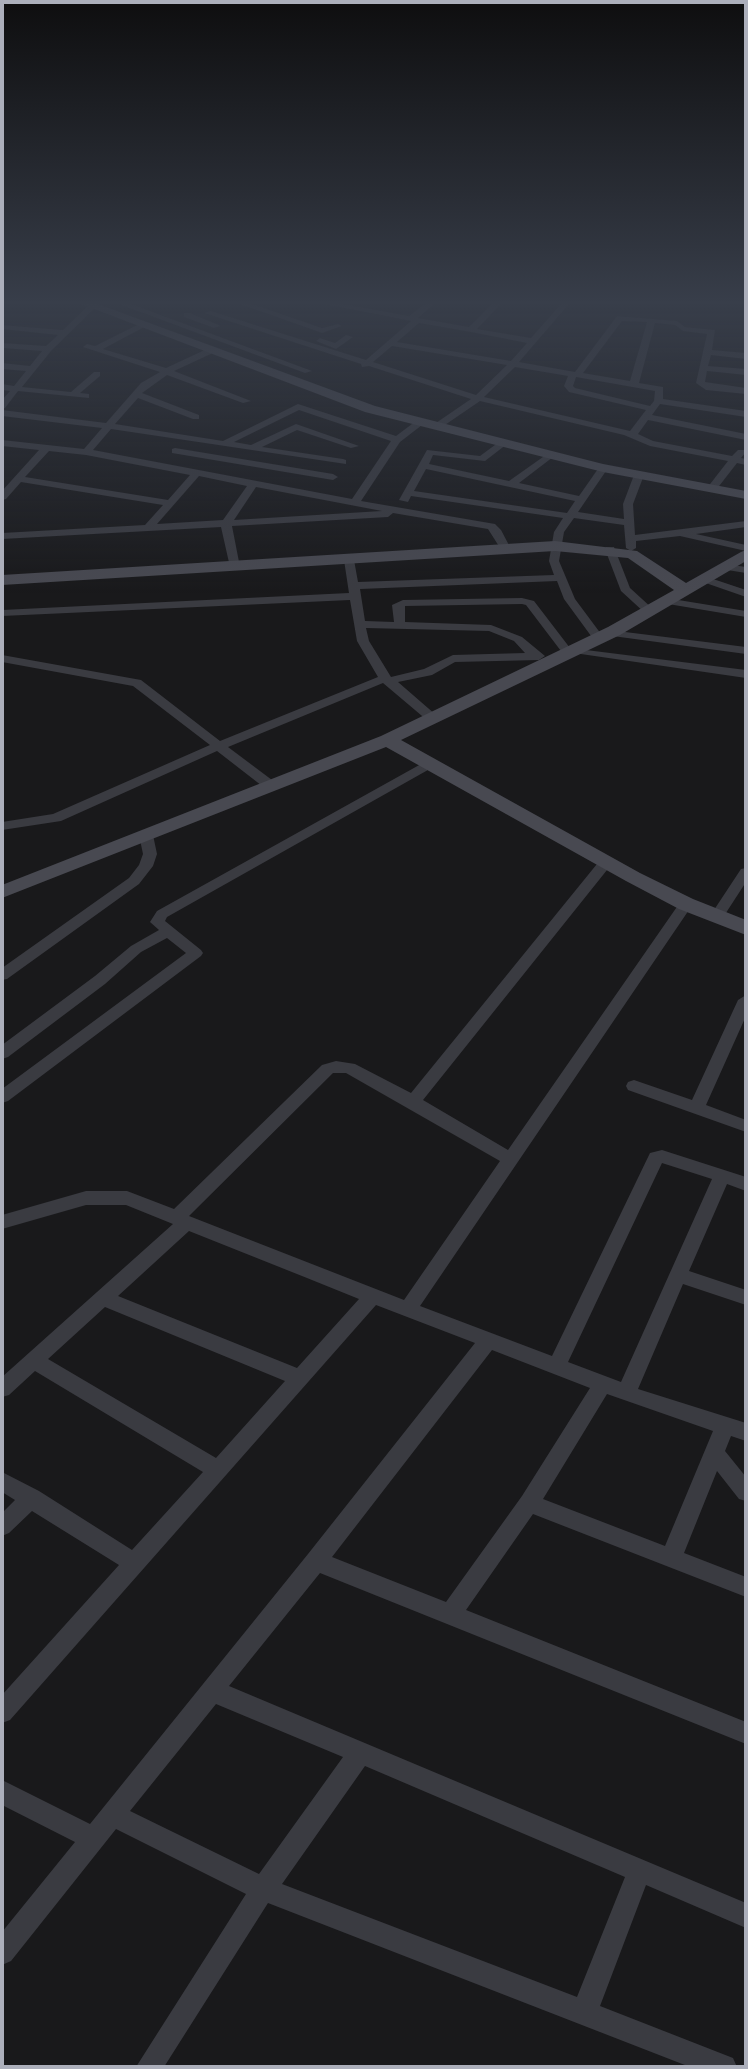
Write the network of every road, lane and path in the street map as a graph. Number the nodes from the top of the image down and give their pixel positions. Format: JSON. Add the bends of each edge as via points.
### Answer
{"nodes":[{"id":1,"x":131,"y":401,"type":"edge"},
{"id":2,"x":153,"y":401,"type":"edge"},
{"id":3,"x":347,"y":401,"type":"edge"},
{"id":4,"x":474,"y":401,"type":"edge"},
{"id":5,"x":489,"y":401,"type":"edge"},
{"id":6,"x":616,"y":401,"type":"edge"},
{"id":7,"x":655,"y":401,"type":"edge"},
{"id":8,"x":652,"y":409,"type":"junction"},
{"id":9,"x":2,"y":413,"type":"edge"},
{"id":10,"x":746,"y":414,"type":"edge"},
{"id":11,"x":196,"y":418,"type":"dead end"},
{"id":12,"x":419,"y":423,"type":"junction"},
{"id":13,"x":110,"y":425,"type":"junction"},
{"id":14,"x":436,"y":427,"type":"junction"},
{"id":15,"x":366,"y":430,"type":"junction"},
{"id":16,"x":632,"y":435,"type":"junction"},
{"id":17,"x":746,"y":437,"type":"edge"},
{"id":18,"x":397,"y":440,"type":"junction"},
{"id":19,"x":2,"y":443,"type":"edge"},
{"id":20,"x":223,"y":444,"type":"junction"},
{"id":21,"x":502,"y":444,"type":"junction"},
{"id":22,"x":746,"y":444,"type":"edge"},
{"id":23,"x":354,"y":446,"type":"junction"},
{"id":24,"x":47,"y":448,"type":"junction"},
{"id":25,"x":252,"y":448,"type":"junction"},
{"id":26,"x":175,"y":451,"type":"dead end"},
{"id":27,"x":86,"y":452,"type":"junction"},
{"id":28,"x":550,"y":455,"type":"junction"},
{"id":29,"x":741,"y":461,"type":"edge"},
{"id":30,"x":343,"y":462,"type":"junction"},
{"id":31,"x":422,"y":465,"type":"junction"},
{"id":32,"x":603,"y":468,"type":"junction"},
{"id":33,"x":196,"y":474,"type":"junction"},
{"id":34,"x":639,"y":475,"type":"junction"},
{"id":35,"x":333,"y":477,"type":"junction"},
{"id":36,"x":18,"y":479,"type":"junction"},
{"id":37,"x":253,"y":484,"type":"junction"},
{"id":38,"x":511,"y":484,"type":"junction"},
{"id":39,"x":712,"y":488,"type":"junction"},
{"id":40,"x":408,"y":493,"type":"junction"},
{"id":41,"x":746,"y":495,"type":"edge"},
{"id":42,"x":320,"y":496,"type":"junction"},
{"id":43,"x":2,"y":497,"type":"edge"},
{"id":44,"x":580,"y":499,"type":"junction"},
{"id":45,"x":355,"y":502,"type":"junction"},
{"id":46,"x":170,"y":503,"type":"junction"},
{"id":47,"x":403,"y":512,"type":"junction"},
{"id":48,"x":570,"y":515,"type":"junction"},
{"id":49,"x":630,"y":523,"type":"junction"},
{"id":50,"x":226,"y":524,"type":"junction"},
{"id":51,"x":746,"y":524,"type":"edge"},
{"id":52,"x":148,"y":528,"type":"junction"},
{"id":53,"x":673,"y":532,"type":"junction"},
{"id":54,"x":2,"y":536,"type":"edge"},
{"id":55,"x":555,"y":546,"type":"junction"},
{"id":56,"x":630,"y":546,"type":"junction"},
{"id":57,"x":746,"y":548,"type":"edge"},
{"id":58,"x":506,"y":549,"type":"junction"},
{"id":59,"x":610,"y":550,"type":"junction"},
{"id":60,"x":746,"y":555,"type":"edge"},
{"id":61,"x":349,"y":560,"type":"junction"},
{"id":62,"x":235,"y":567,"type":"junction"},
{"id":63,"x":725,"y":567,"type":"junction"},
{"id":64,"x":746,"y":570,"type":"edge"},
{"id":65,"x":559,"y":578,"type":"junction"},
{"id":66,"x":704,"y":579,"type":"junction"},
{"id":67,"x":2,"y":580,"type":"edge"},
{"id":68,"x":685,"y":590,"type":"junction"},
{"id":69,"x":354,"y":591,"type":"junction"},
{"id":70,"x":746,"y":594,"type":"edge"},
{"id":71,"x":666,"y":601,"type":"junction"},
{"id":72,"x":649,"y":611,"type":"junction"},
{"id":73,"x":2,"y":613,"type":"edge"},
{"id":74,"x":746,"y":614,"type":"edge"},
{"id":75,"x":359,"y":624,"type":"junction"},
{"id":76,"x":400,"y":624,"type":"junction"},
{"id":77,"x":604,"y":636,"type":"junction"},
{"id":78,"x":746,"y":652,"type":"edge"},
{"id":79,"x":568,"y":653,"type":"junction"},
{"id":80,"x":535,"y":656,"type":"junction"},
{"id":81,"x":2,"y":658,"type":"edge"},
{"id":82,"x":746,"y":674,"type":"edge"},
{"id":83,"x":386,"y":679,"type":"junction"},
{"id":84,"x":432,"y":718,"type":"junction"},
{"id":85,"x":387,"y":740,"type":"junction"},
{"id":86,"x":218,"y":746,"type":"junction"},
{"id":87,"x":430,"y":763,"type":"junction"},
{"id":88,"x":271,"y":786,"type":"junction"},
{"id":89,"x":2,"y":812,"type":"edge"},
{"id":90,"x":19,"y":824,"type":"junction"},
{"id":91,"x":2,"y":826,"type":"edge"},
{"id":92,"x":146,"y":835,"type":"junction"},
{"id":93,"x":606,"y":862,"type":"junction"},
{"id":94,"x":746,"y":872,"type":"edge"},
{"id":95,"x":2,"y":892,"type":"edge"},
{"id":96,"x":686,"y":904,"type":"junction"},
{"id":97,"x":718,"y":916,"type":"junction"},
{"id":98,"x":746,"y":928,"type":"edge"},
{"id":99,"x":167,"y":931,"type":"junction"},
{"id":100,"x":2,"y":975,"type":"edge"},
{"id":101,"x":746,"y":1000,"type":"edge"},
{"id":102,"x":2,"y":1054,"type":"edge"},
{"id":103,"x":634,"y":1086,"type":"dead end"},
{"id":104,"x":2,"y":1097,"type":"edge"},
{"id":105,"x":412,"y":1102,"type":"junction"},
{"id":106,"x":696,"y":1109,"type":"junction"},
{"id":107,"x":746,"y":1126,"type":"edge"},
{"id":108,"x":510,"y":1159,"type":"junction"},
{"id":109,"x":722,"y":1176,"type":"junction"},
{"id":110,"x":745,"y":1182,"type":"edge"},
{"id":111,"x":181,"y":1220,"type":"junction"},
{"id":112,"x":2,"y":1222,"type":"edge"},
{"id":113,"x":679,"y":1275,"type":"junction"},
{"id":114,"x":373,"y":1296,"type":"junction"},
{"id":115,"x":103,"y":1298,"type":"junction"},
{"id":116,"x":746,"y":1298,"type":"edge"},
{"id":117,"x":408,"y":1309,"type":"junction"},
{"id":118,"x":488,"y":1340,"type":"junction"},
{"id":119,"x":33,"y":1361,"type":"junction"},
{"id":120,"x":557,"y":1366,"type":"junction"},
{"id":121,"x":300,"y":1378,"type":"junction"},
{"id":122,"x":603,"y":1384,"type":"junction"},
{"id":123,"x":2,"y":1389,"type":"edge"},
{"id":124,"x":626,"y":1393,"type":"junction"},
{"id":125,"x":725,"y":1426,"type":"junction"},
{"id":126,"x":746,"y":1432,"type":"edge"},
{"id":127,"x":714,"y":1452,"type":"junction"},
{"id":128,"x":218,"y":1470,"type":"junction"},
{"id":129,"x":2,"y":1480,"type":"edge"},
{"id":130,"x":746,"y":1492,"type":"edge"},
{"id":131,"x":32,"y":1498,"type":"junction"},
{"id":132,"x":529,"y":1503,"type":"junction"},
{"id":133,"x":2,"y":1526,"type":"edge"},
{"id":134,"x":671,"y":1558,"type":"junction"},
{"id":135,"x":316,"y":1561,"type":"junction"},
{"id":136,"x":134,"y":1563,"type":"junction"},
{"id":137,"x":746,"y":1587,"type":"edge"},
{"id":138,"x":450,"y":1615,"type":"junction"},
{"id":139,"x":213,"y":1691,"type":"junction"},
{"id":140,"x":2,"y":1712,"type":"edge"},
{"id":141,"x":746,"y":1733,"type":"edge"},
{"id":142,"x":360,"y":1753,"type":"junction"},
{"id":143,"x":2,"y":1793,"type":"edge"},
{"id":144,"x":113,"y":1815,"type":"junction"},
{"id":145,"x":94,"y":1839,"type":"junction"},
{"id":146,"x":640,"y":1870,"type":"junction"},
{"id":147,"x":263,"y":1889,"type":"junction"},
{"id":148,"x":746,"y":1915,"type":"edge"},
{"id":149,"x":2,"y":1952,"type":"edge"},
{"id":150,"x":584,"y":2014,"type":"junction"},
{"id":151,"x":149,"y":2067,"type":"edge"},
{"id":152,"x":724,"y":2067,"type":"edge"}],
"edges":[{"from":1,"to":13,"type":"street"},
{"from":2,"to":11,"type":"street"},
{"from":3,"to":12,"type":"street"},
{"from":4,"to":14,"type":"street"},
{"from":5,"to":16,"type":"street"},
{"from":6,"to":8,"type":"street"},
{"from":7,"to":8,"type":"street"},
{"from":8,"to":10,"type":"street"},
{"from":8,"to":16,"type":"street"},
{"from":8,"to":17,"type":"street"},
{"from":9,"to":13,"type":"street"},
{"from":12,"to":14,"type":"street"},
{"from":12,"to":18,"type":"street"},
{"from":13,"to":20,"type":"street"},
{"from":13,"to":27,"type":"street"},
{"from":14,"to":21,"type":"street"},
{"from":15,"to":18,"type":"street"},
{"from":15,"to":20,"type":"street","via":[[296,408]]},
{"from":15,"to":23,"type":"street"},
{"from":16,"to":29,"type":"street","via":[[650,443]]},
{"from":18,"to":45,"type":"street"},
{"from":19,"to":24,"type":"street"},
{"from":20,"to":25,"type":"street"},
{"from":21,"to":28,"type":"street"},
{"from":21,"to":31,"type":"street","via":[[482,459],[433,451]]},
{"from":22,"to":29,"type":"street"},
{"from":23,"to":25,"type":"street","via":[[296,427]]},
{"from":23,"to":30,"type":"street"},
{"from":24,"to":27,"type":"street"},
{"from":24,"to":36,"type":"street"},
{"from":25,"to":30,"type":"street"},
{"from":26,"to":35,"type":"street"},
{"from":27,"to":33,"type":"street"},
{"from":28,"to":32,"type":"street"},
{"from":28,"to":38,"type":"street"},
{"from":29,"to":39,"type":"street"},
{"from":30,"to":35,"type":"street"},
{"from":31,"to":38,"type":"street"},
{"from":31,"to":40,"type":"street"},
{"from":32,"to":34,"type":"street"},
{"from":32,"to":44,"type":"street"},
{"from":33,"to":37,"type":"street"},
{"from":33,"to":46,"type":"street"},
{"from":34,"to":39,"type":"street"},
{"from":34,"to":49,"type":"street","via":[[628,504]]},
{"from":35,"to":42,"type":"street"},
{"from":36,"to":43,"type":"street"},
{"from":36,"to":46,"type":"street"},
{"from":37,"to":42,"type":"street"},
{"from":37,"to":50,"type":"street"},
{"from":38,"to":44,"type":"street"},
{"from":39,"to":41,"type":"street"},
{"from":40,"to":47,"type":"street"},
{"from":40,"to":48,"type":"street"},
{"from":42,"to":45,"type":"street"},
{"from":44,"to":48,"type":"street"},
{"from":45,"to":47,"type":"street"},
{"from":46,"to":52,"type":"street"},
{"from":47,"to":50,"type":"street"},
{"from":47,"to":58,"type":"street","via":[[491,526]]},
{"from":48,"to":49,"type":"street"},
{"from":48,"to":55,"type":"street"},
{"from":49,"to":56,"type":"street"},
{"from":50,"to":52,"type":"street"},
{"from":50,"to":62,"type":"street"},
{"from":51,"to":53,"type":"street"},
{"from":52,"to":54,"type":"street"},
{"from":53,"to":56,"type":"street"},
{"from":53,"to":57,"type":"street"},
{"from":55,"to":58,"type":"street"},
{"from":55,"to":59,"type":"street"},
{"from":55,"to":65,"type":"street"},
{"from":56,"to":59,"type":"street"},
{"from":56,"to":68,"type":"street"},
{"from":58,"to":61,"type":"street"},
{"from":59,"to":72,"type":"street","via":[[625,589]]},
{"from":60,"to":63,"type":"street"},
{"from":61,"to":62,"type":"street"},
{"from":61,"to":69,"type":"street"},
{"from":62,"to":67,"type":"street"},
{"from":63,"to":64,"type":"street"},
{"from":63,"to":66,"type":"street"},
{"from":65,"to":69,"type":"street"},
{"from":65,"to":77,"type":"street"},
{"from":66,"to":68,"type":"street"},
{"from":66,"to":70,"type":"street"},
{"from":68,"to":71,"type":"street"},
{"from":69,"to":73,"type":"street"},
{"from":69,"to":75,"type":"street"},
{"from":71,"to":72,"type":"street"},
{"from":71,"to":74,"type":"street"},
{"from":72,"to":77,"type":"street"},
{"from":75,"to":76,"type":"street"},
{"from":75,"to":83,"type":"street","via":[[363,641]]},
{"from":76,"to":79,"type":"street","via":[[398,605],[403,603],[522,601],[530,603]]},
{"from":76,"to":80,"type":"street","via":[[491,628],[518,639]]},
{"from":77,"to":78,"type":"street"},
{"from":77,"to":79,"type":"street"},
{"from":79,"to":80,"type":"street"},
{"from":79,"to":82,"type":"street"},
{"from":79,"to":84,"type":"street"},
{"from":80,"to":83,"type":"street","via":[[453,659],[428,673]]},
{"from":81,"to":86,"type":"street","via":[[137,683]]},
{"from":83,"to":84,"type":"street"},
{"from":83,"to":86,"type":"street"},
{"from":84,"to":85,"type":"street"},
{"from":85,"to":87,"type":"street"},
{"from":85,"to":88,"type":"street"},
{"from":86,"to":88,"type":"street"},
{"from":86,"to":90,"type":"street","via":[[56,818]]},
{"from":87,"to":93,"type":"street"},
{"from":87,"to":99,"type":"street","via":[[162,914],[157,922]]},
{"from":88,"to":92,"type":"street"},
{"from":89,"to":90,"type":"street"},
{"from":90,"to":91,"type":"street"},
{"from":92,"to":95,"type":"street"},
{"from":92,"to":100,"type":"street","via":[[150,854],[134,881]]},
{"from":93,"to":96,"type":"street"},
{"from":93,"to":105,"type":"street"},
{"from":94,"to":97,"type":"street"},
{"from":96,"to":97,"type":"street"},
{"from":96,"to":108,"type":"street"},
{"from":97,"to":98,"type":"street"},
{"from":99,"to":102,"type":"street","via":[[136,949]]},
{"from":99,"to":104,"type":"street","via":[[196,953]]},
{"from":101,"to":106,"type":"street"},
{"from":103,"to":106,"type":"street"},
{"from":105,"to":108,"type":"street"},
{"from":105,"to":111,"type":"street","via":[[349,1068],[328,1069]]},
{"from":106,"to":107,"type":"street"},
{"from":108,"to":117,"type":"street"},
{"from":109,"to":110,"type":"street"},
{"from":109,"to":113,"type":"street"},
{"from":109,"to":120,"type":"street","via":[[662,1156],[656,1158]]},
{"from":111,"to":112,"type":"street","via":[[127,1198],[86,1198]]},
{"from":111,"to":114,"type":"street"},
{"from":111,"to":115,"type":"street"},
{"from":113,"to":116,"type":"street"},
{"from":113,"to":124,"type":"street"},
{"from":114,"to":117,"type":"street"},
{"from":114,"to":121,"type":"street"},
{"from":115,"to":119,"type":"street"},
{"from":115,"to":121,"type":"street"},
{"from":117,"to":118,"type":"street"},
{"from":118,"to":120,"type":"street"},
{"from":118,"to":135,"type":"street"},
{"from":119,"to":123,"type":"street"},
{"from":119,"to":128,"type":"street"},
{"from":120,"to":122,"type":"street"},
{"from":121,"to":128,"type":"street"},
{"from":122,"to":124,"type":"street"},
{"from":122,"to":132,"type":"street"},
{"from":124,"to":125,"type":"street"},
{"from":125,"to":126,"type":"street"},
{"from":125,"to":127,"type":"street"},
{"from":127,"to":130,"type":"street"},
{"from":127,"to":134,"type":"street"},
{"from":128,"to":136,"type":"street"},
{"from":129,"to":131,"type":"street"},
{"from":131,"to":133,"type":"street"},
{"from":131,"to":136,"type":"street"},
{"from":132,"to":134,"type":"street"},
{"from":132,"to":138,"type":"street"},
{"from":134,"to":137,"type":"street"},
{"from":135,"to":138,"type":"street"},
{"from":135,"to":139,"type":"street"},
{"from":136,"to":140,"type":"street"},
{"from":138,"to":141,"type":"street"},
{"from":139,"to":142,"type":"street"},
{"from":139,"to":144,"type":"street"},
{"from":142,"to":146,"type":"street"},
{"from":142,"to":147,"type":"street"},
{"from":143,"to":145,"type":"street"},
{"from":144,"to":145,"type":"street"},
{"from":144,"to":147,"type":"street"},
{"from":145,"to":149,"type":"street"},
{"from":146,"to":148,"type":"street"},
{"from":146,"to":150,"type":"street"},
{"from":147,"to":150,"type":"street"},
{"from":147,"to":151,"type":"street"},
{"from":150,"to":152,"type":"street"}]}
